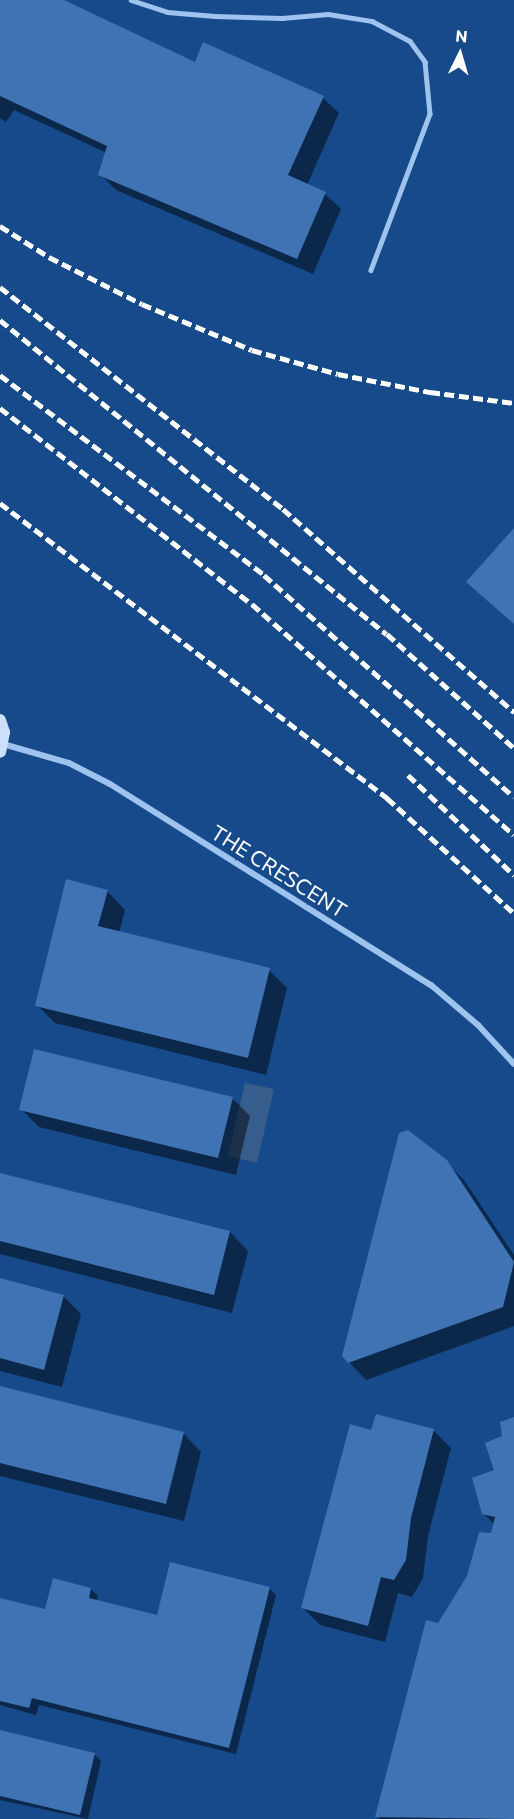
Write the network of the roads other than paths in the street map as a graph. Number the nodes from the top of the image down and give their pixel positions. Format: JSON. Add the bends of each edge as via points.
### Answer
{"nodes":[{"id":1,"x":131,"y":0,"type":"edge"},
{"id":2,"x":371,"y":270,"type":"dead end"},
{"id":3,"x":0,"y":720,"type":"edge"},
{"id":4,"x":2,"y":748,"type":"edge"},
{"id":5,"x":514,"y":1064,"type":"edge"}],
"edges":[{"from":1,"to":2,"type":"lane","via":[[167,12],[215,16],[282,18],[328,14],[372,21],[410,41],[425,62],[430,114]]},
{"from":3,"to":4,"type":"street"},
{"from":4,"to":5,"type":"street","name":"THE CRESCENT","via":[[69,763],[110,784],[431,985],[478,1025]]}]}
